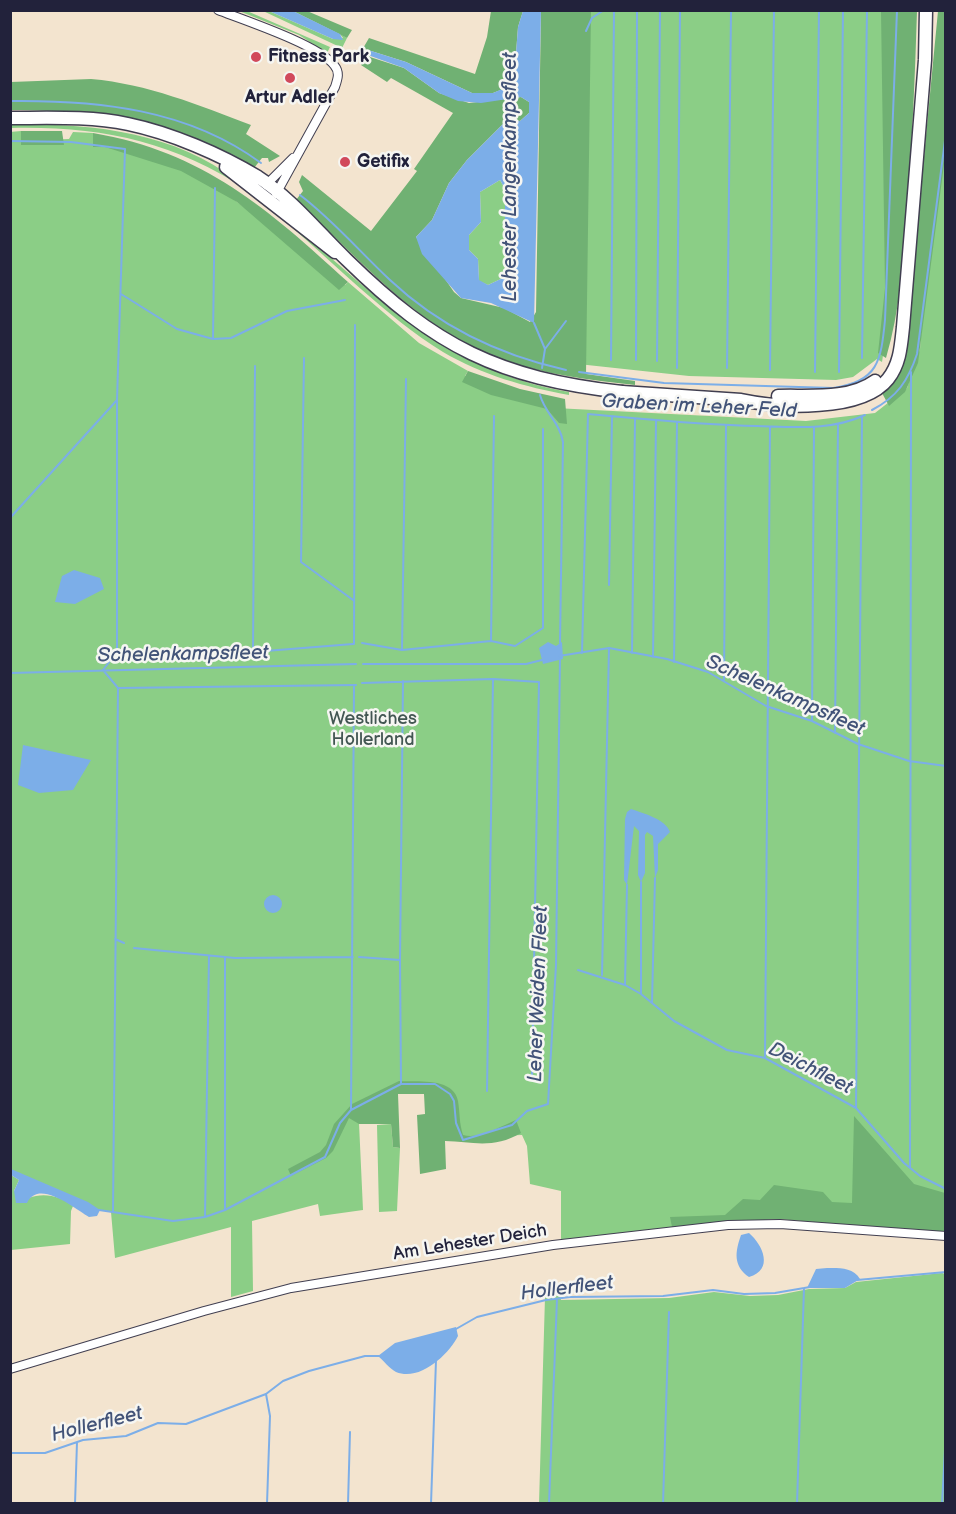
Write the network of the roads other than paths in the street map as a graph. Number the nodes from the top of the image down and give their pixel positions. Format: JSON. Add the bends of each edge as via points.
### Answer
{"nodes":[{"id":1,"x":218,"y":10,"type":"edge"},
{"id":2,"x":926,"y":10,"type":"edge"},
{"id":3,"x":934,"y":10,"type":"edge"},
{"id":4,"x":925,"y":60,"type":"junction"},
{"id":5,"x":10,"y":118,"type":"edge"},
{"id":6,"x":296,"y":155,"type":"junction"},
{"id":7,"x":263,"y":188,"type":"junction"},
{"id":8,"x":274,"y":196,"type":"junction"},
{"id":9,"x":945,"y":1236,"type":"edge"},
{"id":10,"x":10,"y":1369,"type":"edge"}],
"edges":[{"from":1,"to":6,"type":"street","via":[[301,45],[329,59],[336,67],[339,76],[335,87]]},
{"from":2,"to":4,"type":"main road"},
{"from":3,"to":4,"type":"main road"},
{"from":4,"to":8,"type":"main road","via":[[900,355],[879,388],[866,396],[812,404],[758,403],[622,392],[545,380],[499,367],[464,351],[410,315],[328,238]]},
{"from":5,"to":7,"type":"main road","via":[[93,119],[129,124],[204,151]]},
{"from":6,"to":7,"type":"street"},
{"from":6,"to":8,"type":"street"},
{"from":7,"to":8,"type":"main road"},
{"from":9,"to":10,"type":"street","name":"Am Lehester Deich","via":[[780,1224],[553,1245],[291,1288]]}]}
